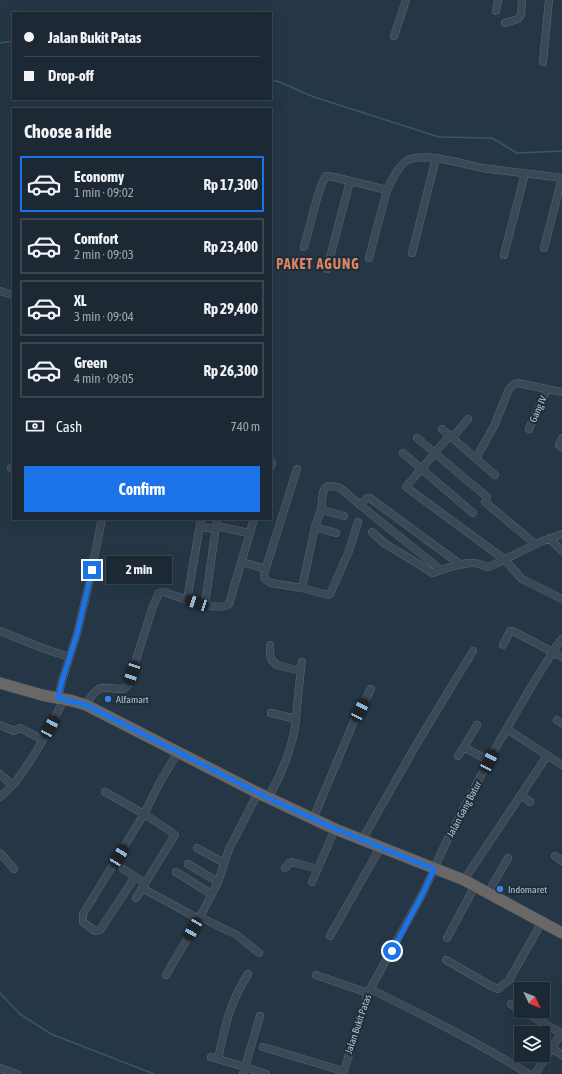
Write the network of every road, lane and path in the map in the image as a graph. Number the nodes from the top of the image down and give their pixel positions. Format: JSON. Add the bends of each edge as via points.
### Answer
{"nodes":[{"id":1,"x":406,"y":0,"type":"edge"},
{"id":2,"x":498,"y":0,"type":"edge"},
{"id":3,"x":522,"y":0,"type":"edge"},
{"id":4,"x":549,"y":0,"type":"edge"},
{"id":5,"x":496,"y":12,"type":"dead end"},
{"id":6,"x":505,"y":23,"type":"dead end"},
{"id":7,"x":394,"y":36,"type":"dead end"},
{"id":8,"x":543,"y":62,"type":"dead end"},
{"id":9,"x":436,"y":158,"type":"junction"},
{"id":10,"x":525,"y":174,"type":"junction"},
{"id":11,"x":562,"y":178,"type":"edge"},
{"id":12,"x":350,"y":181,"type":"junction"},
{"id":13,"x":387,"y":190,"type":"junction"},
{"id":14,"x":304,"y":247,"type":"dead end"},
{"id":15,"x":544,"y":248,"type":"dead end"},
{"id":16,"x":412,"y":253,"type":"dead end"},
{"id":17,"x":504,"y":255,"type":"dead end"},
{"id":18,"x":369,"y":258,"type":"dead end"},
{"id":19,"x":327,"y":269,"type":"dead end"},
{"id":20,"x":0,"y":291,"type":"edge"},
{"id":21,"x":12,"y":295,"type":"edge"},
{"id":22,"x":546,"y":389,"type":"junction"},
{"id":23,"x":562,"y":392,"type":"edge"},
{"id":24,"x":468,"y":419,"type":"dead end"},
{"id":25,"x":529,"y":428,"type":"dead end"},
{"id":26,"x":442,"y":429,"type":"dead end"},
{"id":27,"x":451,"y":436,"type":"junction"},
{"id":28,"x":417,"y":438,"type":"dead end"},
{"id":29,"x":562,"y":438,"type":"edge"},
{"id":30,"x":562,"y":448,"type":"edge"},
{"id":31,"x":403,"y":453,"type":"dead end"},
{"id":32,"x":434,"y":453,"type":"junction"},
{"id":33,"x":476,"y":458,"type":"junction"},
{"id":34,"x":421,"y":468,"type":"junction"},
{"id":35,"x":297,"y":469,"type":"dead end"},
{"id":36,"x":495,"y":475,"type":"dead end"},
{"id":37,"x":360,"y":505,"type":"junction"},
{"id":38,"x":321,"y":510,"type":"junction"},
{"id":39,"x":473,"y":513,"type":"dead end"},
{"id":40,"x":344,"y":516,"type":"dead end"},
{"id":41,"x":102,"y":520,"type":"edge"},
{"id":42,"x":201,"y":520,"type":"edge"},
{"id":43,"x":254,"y":520,"type":"edge"},
{"id":44,"x":358,"y":522,"type":"dead end"},
{"id":45,"x":216,"y":525,"type":"edge"},
{"id":46,"x":200,"y":527,"type":"junction"},
{"id":47,"x":315,"y":527,"type":"junction"},
{"id":48,"x":372,"y":532,"type":"dead end"},
{"id":49,"x":249,"y":533,"type":"junction"},
{"id":50,"x":336,"y":533,"type":"dead end"},
{"id":51,"x":562,"y":534,"type":"edge"},
{"id":52,"x":550,"y":538,"type":"junction"},
{"id":53,"x":535,"y":544,"type":"junction"},
{"id":54,"x":562,"y":550,"type":"edge"},
{"id":55,"x":504,"y":559,"type":"junction"},
{"id":56,"x":242,"y":562,"type":"junction"},
{"id":57,"x":462,"y":565,"type":"junction"},
{"id":58,"x":266,"y":569,"type":"junction"},
{"id":59,"x":441,"y":570,"type":"junction"},
{"id":60,"x":302,"y":588,"type":"junction"},
{"id":61,"x":562,"y":599,"type":"edge"},
{"id":62,"x":187,"y":600,"type":"junction"},
{"id":63,"x":205,"y":605,"type":"junction"},
{"id":64,"x":0,"y":631,"type":"edge"},
{"id":65,"x":562,"y":639,"type":"edge"},
{"id":66,"x":270,"y":645,"type":"dead end"},
{"id":67,"x":502,"y":645,"type":"dead end"},
{"id":68,"x":473,"y":651,"type":"dead end"},
{"id":69,"x":554,"y":651,"type":"junction"},
{"id":70,"x":69,"y":657,"type":"junction"},
{"id":71,"x":562,"y":657,"type":"edge"},
{"id":72,"x":302,"y":662,"type":"dead end"},
{"id":73,"x":300,"y":671,"type":"junction"},
{"id":74,"x":0,"y":683,"type":"edge"},
{"id":75,"x":370,"y":689,"type":"dead end"},
{"id":76,"x":61,"y":699,"type":"junction"},
{"id":77,"x":86,"y":705,"type":"junction"},
{"id":78,"x":271,"y":713,"type":"dead end"},
{"id":79,"x":296,"y":719,"type":"junction"},
{"id":80,"x":0,"y":725,"type":"edge"},
{"id":81,"x":477,"y":725,"type":"dead end"},
{"id":82,"x":507,"y":729,"type":"junction"},
{"id":83,"x":43,"y":740,"type":"junction"},
{"id":84,"x":464,"y":747,"type":"junction"},
{"id":85,"x":178,"y":752,"type":"junction"},
{"id":86,"x":458,"y":756,"type":"dead end"},
{"id":87,"x":547,"y":756,"type":"junction"},
{"id":88,"x":489,"y":761,"type":"junction"},
{"id":89,"x":562,"y":766,"type":"edge"},
{"id":90,"x":0,"y":774,"type":"edge"},
{"id":91,"x":12,"y":785,"type":"junction"},
{"id":92,"x":105,"y":792,"type":"dead end"},
{"id":93,"x":521,"y":795,"type":"junction"},
{"id":94,"x":263,"y":796,"type":"junction"},
{"id":95,"x":0,"y":797,"type":"edge"},
{"id":96,"x":530,"y":802,"type":"dead end"},
{"id":97,"x":144,"y":814,"type":"junction"},
{"id":98,"x":313,"y":819,"type":"junction"},
{"id":99,"x":336,"y":829,"type":"junction"},
{"id":100,"x":362,"y":840,"type":"junction"},
{"id":101,"x":378,"y":847,"type":"junction"},
{"id":102,"x":197,"y":848,"type":"dead end"},
{"id":103,"x":0,"y":853,"type":"edge"},
{"id":104,"x":555,"y":856,"type":"dead end"},
{"id":105,"x":508,"y":858,"type":"dead end"},
{"id":106,"x":562,"y":861,"type":"edge"},
{"id":107,"x":224,"y":863,"type":"junction"},
{"id":108,"x":188,"y":864,"type":"dead end"},
{"id":109,"x":285,"y":868,"type":"dead end"},
{"id":110,"x":14,"y":869,"type":"dead end"},
{"id":111,"x":124,"y":869,"type":"dead end"},
{"id":112,"x":318,"y":869,"type":"junction"},
{"id":113,"x":434,"y":869,"type":"junction"},
{"id":114,"x":176,"y":872,"type":"dead end"},
{"id":115,"x":135,"y":877,"type":"junction"},
{"id":116,"x":464,"y":880,"type":"junction"},
{"id":117,"x":218,"y":882,"type":"junction"},
{"id":118,"x":312,"y":882,"type":"dead end"},
{"id":119,"x":143,"y":886,"type":"junction"},
{"id":120,"x":475,"y":886,"type":"junction"},
{"id":121,"x":488,"y":893,"type":"junction"},
{"id":122,"x":211,"y":894,"type":"junction"},
{"id":123,"x":136,"y":898,"type":"dead end"},
{"id":124,"x":199,"y":918,"type":"junction"},
{"id":125,"x":542,"y":922,"type":"junction"},
{"id":126,"x":562,"y":932,"type":"edge"},
{"id":127,"x":330,"y":936,"type":"dead end"},
{"id":128,"x":447,"y":938,"type":"dead end"},
{"id":129,"x":259,"y":953,"type":"dead end"},
{"id":130,"x":446,"y":960,"type":"dead end"},
{"id":131,"x":248,"y":974,"type":"dead end"},
{"id":132,"x":166,"y":975,"type":"dead end"},
{"id":133,"x":316,"y":975,"type":"dead end"},
{"id":134,"x":369,"y":991,"type":"junction"},
{"id":135,"x":511,"y":1004,"type":"dead end"},
{"id":136,"x":514,"y":1006,"type":"edge"},
{"id":137,"x":260,"y":1016,"type":"dead end"},
{"id":138,"x":537,"y":1018,"type":"edge"},
{"id":139,"x":562,"y":1032,"type":"edge"},
{"id":140,"x":262,"y":1047,"type":"dead end"},
{"id":141,"x":552,"y":1048,"type":"junction"},
{"id":142,"x":562,"y":1054,"type":"edge"},
{"id":143,"x":211,"y":1057,"type":"dead end"},
{"id":144,"x":218,"y":1059,"type":"junction"},
{"id":145,"x":0,"y":1068,"type":"edge"},
{"id":146,"x":244,"y":1070,"type":"edge"},
{"id":147,"x":343,"y":1073,"type":"edge"},
{"id":148,"x":17,"y":1074,"type":"edge"},
{"id":149,"x":266,"y":1074,"type":"edge"},
{"id":150,"x":529,"y":1074,"type":"edge"},
{"id":151,"x":535,"y":1074,"type":"edge"}],
"edges":[{"from":1,"to":7,"type":"street"},
{"from":2,"to":5,"type":"street"},
{"from":3,"to":6,"type":"street","via":[[521,15],[516,21]]},
{"from":4,"to":8,"type":"street"},
{"from":9,"to":10,"type":"street"},
{"from":9,"to":13,"type":"street","via":[[406,161]]},
{"from":9,"to":16,"type":"street"},
{"from":10,"to":11,"type":"street"},
{"from":10,"to":17,"type":"street"},
{"from":11,"to":15,"type":"street"},
{"from":12,"to":13,"type":"street"},
{"from":12,"to":14,"type":"street","via":[[329,176],[324,178]]},
{"from":12,"to":19,"type":"street"},
{"from":13,"to":18,"type":"street"},
{"from":20,"to":21,"type":"street"},
{"from":22,"to":23,"type":"street"},
{"from":22,"to":25,"type":"street","name":"Gang IV"},
{"from":22,"to":33,"type":"street","via":[[518,383],[510,387],[494,426]]},
{"from":24,"to":27,"type":"street"},
{"from":26,"to":27,"type":"street"},
{"from":27,"to":32,"type":"street"},
{"from":27,"to":33,"type":"street"},
{"from":28,"to":32,"type":"street"},
{"from":29,"to":30,"type":"street"},
{"from":31,"to":34,"type":"street"},
{"from":32,"to":34,"type":"street"},
{"from":32,"to":53,"type":"street"},
{"from":33,"to":36,"type":"street"},
{"from":34,"to":39,"type":"street"},
{"from":34,"to":55,"type":"street","via":[[406,487]]},
{"from":35,"to":58,"type":"street"},
{"from":37,"to":38,"type":"street","via":[[338,487],[328,486],[323,492]]},
{"from":37,"to":57,"type":"street","via":[[367,498],[373,500]]},
{"from":37,"to":59,"type":"street"},
{"from":38,"to":40,"type":"street"},
{"from":38,"to":47,"type":"street"},
{"from":41,"to":70,"type":"street","via":[[77,634]]},
{"from":42,"to":46,"type":"street"},
{"from":43,"to":49,"type":"street"},
{"from":44,"to":60,"type":"street","via":[[349,551],[330,594]]},
{"from":45,"to":46,"type":"street"},
{"from":45,"to":49,"type":"street"},
{"from":45,"to":63,"type":"street"},
{"from":46,"to":62,"type":"street"},
{"from":47,"to":50,"type":"street"},
{"from":47,"to":60,"type":"street"},
{"from":48,"to":59,"type":"street","via":[[384,543],[433,573]]},
{"from":49,"to":56,"type":"street"},
{"from":51,"to":52,"type":"street"},
{"from":52,"to":53,"type":"street"},
{"from":52,"to":54,"type":"street"},
{"from":53,"to":55,"type":"street"},
{"from":55,"to":57,"type":"street","via":[[489,567],[475,562]]},
{"from":55,"to":61,"type":"street","via":[[522,579]]},
{"from":56,"to":58,"type":"street"},
{"from":56,"to":63,"type":"street","via":[[229,604],[220,607]]},
{"from":57,"to":59,"type":"street"},
{"from":58,"to":60,"type":"street","via":[[264,577],[268,581]]},
{"from":62,"to":63,"type":"street"},
{"from":62,"to":77,"type":"street","via":[[164,592],[158,594],[128,685],[123,689],[99,688]]},
{"from":64,"to":70,"type":"street"},
{"from":65,"to":69,"type":"street","name":"Jalan Gang Batur"},
{"from":66,"to":73,"type":"street","via":[[270,657],[277,666]]},
{"from":67,"to":69,"type":"street","via":[[511,630]]},
{"from":68,"to":100,"type":"street"},
{"from":69,"to":71,"type":"street"},
{"from":69,"to":82,"type":"street","name":"Jalan Gang Batur"},
{"from":70,"to":76,"type":"street","via":[[62,681]]},
{"from":72,"to":73,"type":"street"},
{"from":73,"to":79,"type":"street"},
{"from":74,"to":76,"type":"highway"},
{"from":75,"to":98,"type":"street"},
{"from":76,"to":77,"type":"highway"},
{"from":76,"to":83,"type":"street"},
{"from":77,"to":85,"type":"highway"},
{"from":78,"to":79,"type":"street"},
{"from":79,"to":94,"type":"street","via":[[287,759],[279,778]]},
{"from":80,"to":83,"type":"street","via":[[14,731],[20,728]]},
{"from":81,"to":84,"type":"street"},
{"from":82,"to":87,"type":"street"},
{"from":82,"to":88,"type":"street","name":"Jalan Gang Batur"},
{"from":83,"to":91,"type":"street","via":[[20,777]]},
{"from":84,"to":86,"type":"street"},
{"from":84,"to":88,"type":"street"},
{"from":85,"to":94,"type":"highway"},
{"from":85,"to":97,"type":"street"},
{"from":87,"to":89,"type":"street"},
{"from":87,"to":93,"type":"street"},
{"from":88,"to":113,"type":"street","name":"Jalan Gang Batur"},
{"from":90,"to":91,"type":"street"},
{"from":91,"to":95,"type":"street"},
{"from":92,"to":97,"type":"street"},
{"from":93,"to":96,"type":"street"},
{"from":93,"to":116,"type":"street"},
{"from":94,"to":98,"type":"highway"},
{"from":94,"to":107,"type":"street","via":[[232,844]]},
{"from":97,"to":115,"type":"street","via":[[91,901],[83,922],[95,931],[100,930]]},
{"from":97,"to":119,"type":"street","via":[[175,835]]},
{"from":98,"to":99,"type":"highway"},
{"from":99,"to":100,"type":"highway"},
{"from":99,"to":112,"type":"street"},
{"from":100,"to":101,"type":"highway"},
{"from":101,"to":113,"type":"highway"},
{"from":101,"to":127,"type":"street","via":[[376,855]]},
{"from":102,"to":107,"type":"street"},
{"from":103,"to":110,"type":"street"},
{"from":104,"to":106,"type":"street"},
{"from":105,"to":121,"type":"street"},
{"from":107,"to":117,"type":"street"},
{"from":108,"to":117,"type":"street"},
{"from":109,"to":112,"type":"street","via":[[292,862]]},
{"from":111,"to":115,"type":"street"},
{"from":112,"to":118,"type":"street"},
{"from":113,"to":116,"type":"highway"},
{"from":113,"to":134,"type":"street","name":"Jalan Bukit Patas","via":[[412,915]]},
{"from":114,"to":122,"type":"street"},
{"from":115,"to":119,"type":"street"},
{"from":116,"to":120,"type":"highway"},
{"from":117,"to":122,"type":"street"},
{"from":119,"to":123,"type":"street"},
{"from":119,"to":124,"type":"street"},
{"from":120,"to":121,"type":"highway"},
{"from":120,"to":128,"type":"street"},
{"from":121,"to":125,"type":"highway"},
{"from":122,"to":124,"type":"street"},
{"from":124,"to":129,"type":"street","via":[[237,936]]},
{"from":124,"to":132,"type":"street"},
{"from":125,"to":126,"type":"highway"},
{"from":125,"to":130,"type":"street","via":[[509,980],[498,989]]},
{"from":131,"to":144,"type":"street","via":[[237,991],[227,1018]]},
{"from":133,"to":134,"type":"street"},
{"from":134,"to":147,"type":"street","name":"Jalan Bukit Patas"},
{"from":134,"to":150,"type":"street","via":[[483,1047]]},
{"from":135,"to":136,"type":"street"},
{"from":137,"to":146,"type":"street"},
{"from":138,"to":139,"type":"street"},
{"from":139,"to":141,"type":"street"},
{"from":140,"to":147,"type":"street"},
{"from":141,"to":142,"type":"street"},
{"from":141,"to":151,"type":"street"},
{"from":143,"to":144,"type":"street"},
{"from":144,"to":146,"type":"street"},
{"from":145,"to":148,"type":"street"},
{"from":146,"to":149,"type":"street"}]}
